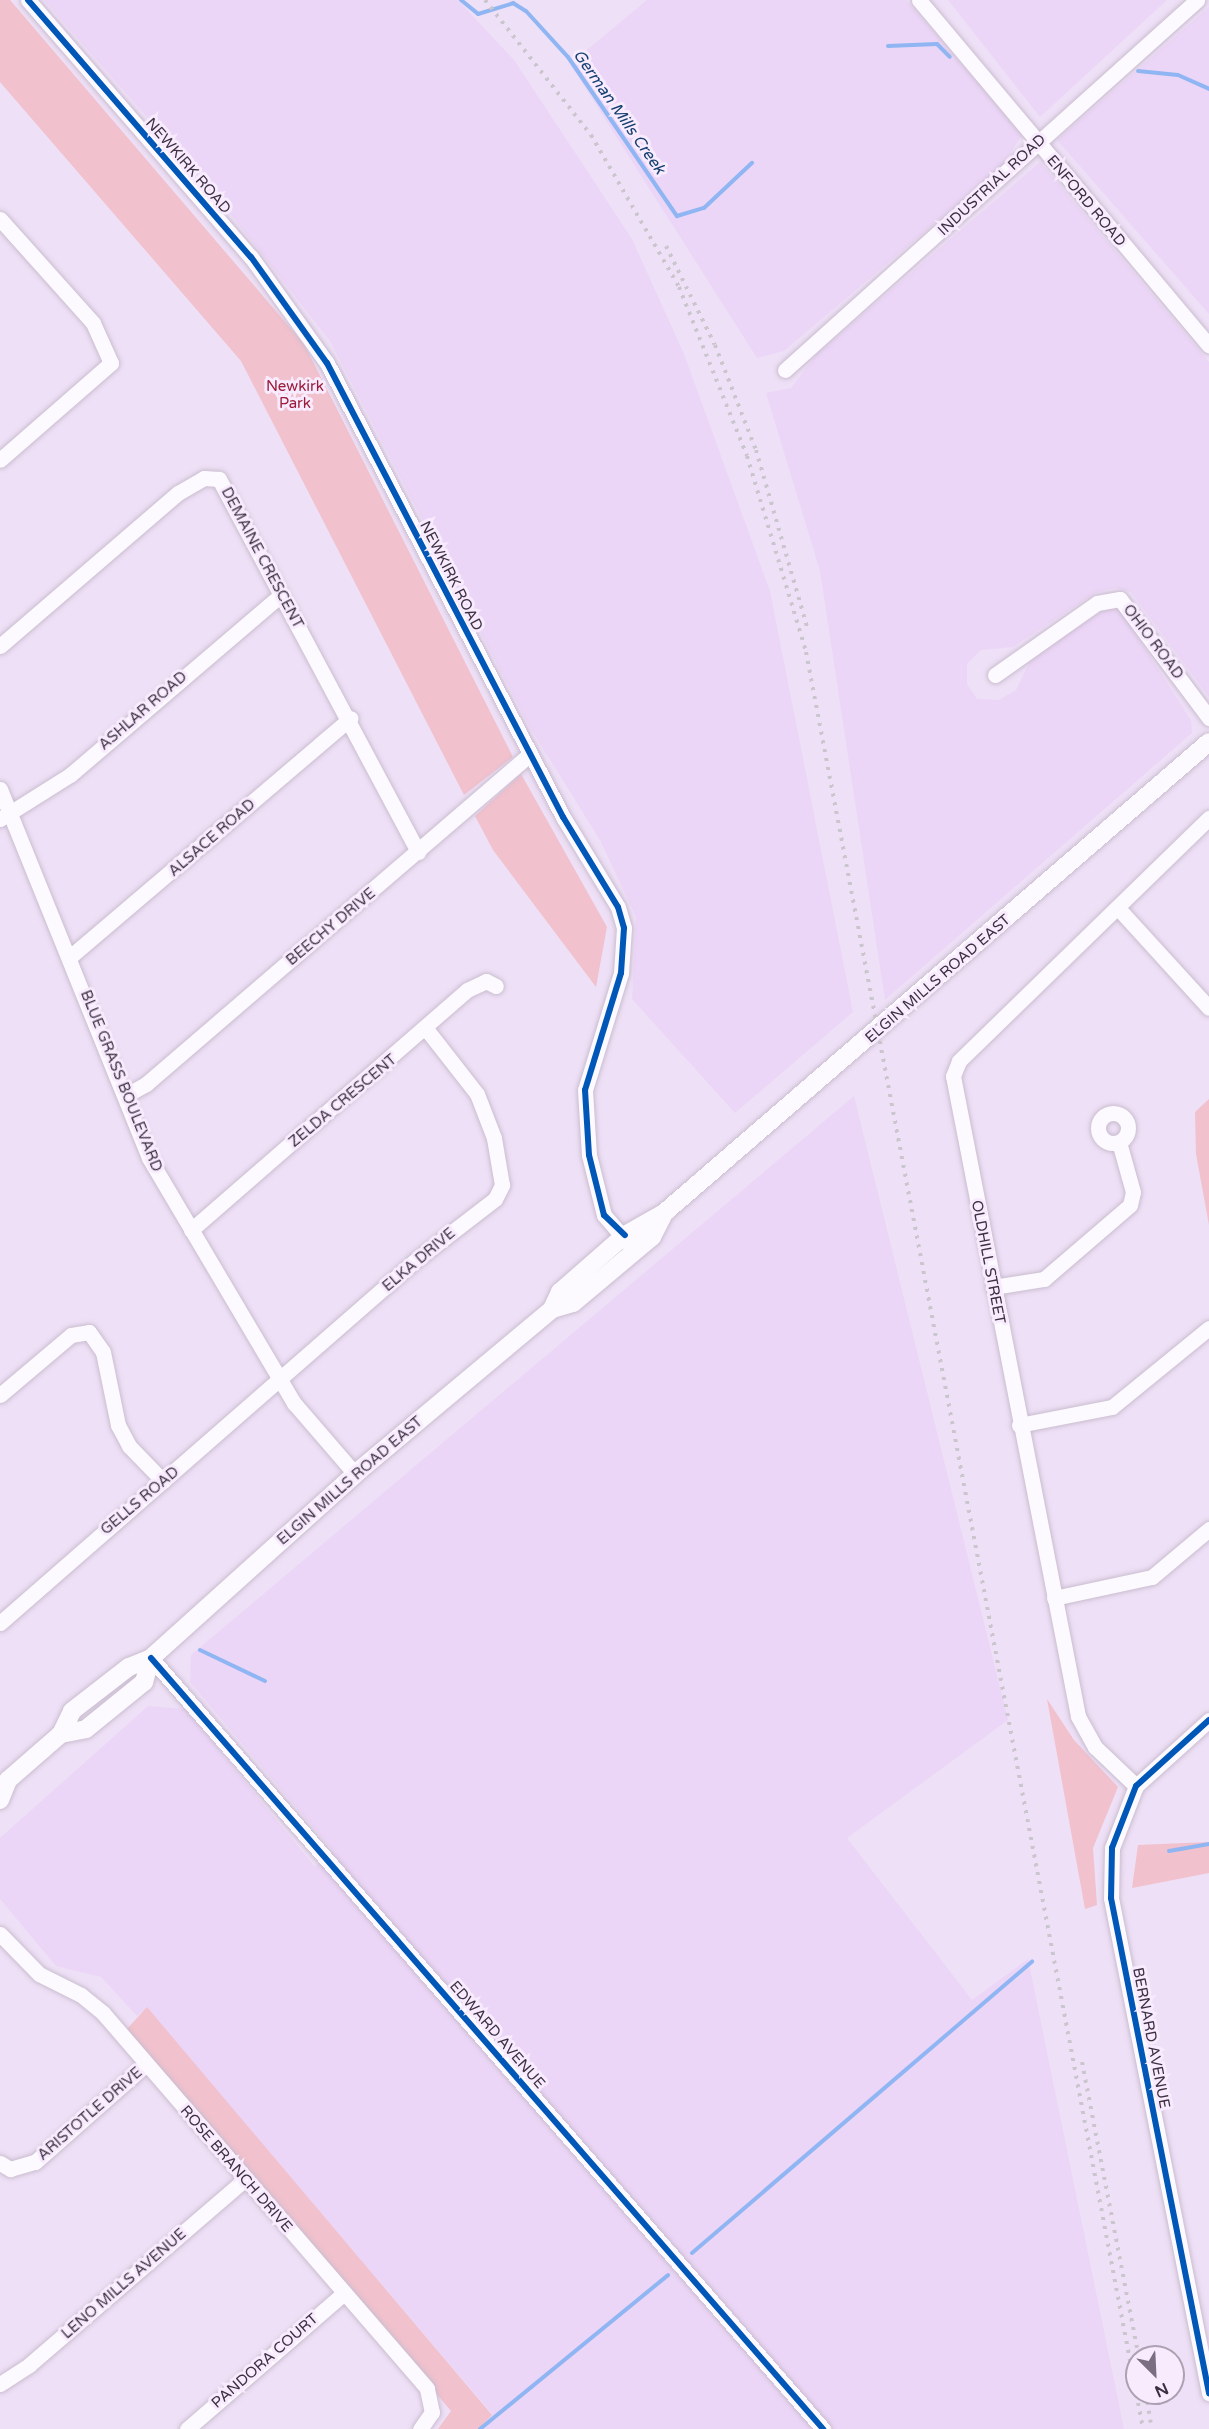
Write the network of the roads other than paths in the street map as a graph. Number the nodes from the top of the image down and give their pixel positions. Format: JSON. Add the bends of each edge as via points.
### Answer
{"nodes":[{"id":1,"x":28,"y":0,"type":"edge"},
{"id":2,"x":920,"y":0,"type":"edge"},
{"id":3,"x":1197,"y":0,"type":"edge"},
{"id":4,"x":1037,"y":143,"type":"junction"},
{"id":5,"x":0,"y":219,"type":"edge"},
{"id":6,"x":1209,"y":345,"type":"edge"},
{"id":7,"x":785,"y":370,"type":"dead end"},
{"id":8,"x":2,"y":454,"type":"edge"},
{"id":9,"x":281,"y":595,"type":"junction"},
{"id":10,"x":0,"y":646,"type":"edge"},
{"id":11,"x":995,"y":675,"type":"dead end"},
{"id":12,"x":351,"y":718,"type":"junction"},
{"id":13,"x":1209,"y":718,"type":"edge"},
{"id":14,"x":1209,"y":742,"type":"edge"},
{"id":15,"x":530,"y":754,"type":"junction"},
{"id":16,"x":0,"y":789,"type":"edge"},
{"id":17,"x":5,"y":817,"type":"edge"},
{"id":18,"x":1209,"y":818,"type":"edge"},
{"id":19,"x":418,"y":852,"type":"junction"},
{"id":20,"x":1118,"y":908,"type":"junction"},
{"id":21,"x":71,"y":956,"type":"junction"},
{"id":22,"x":496,"y":986,"type":"dead end"},
{"id":23,"x":1209,"y":1008,"type":"edge"},
{"id":24,"x":427,"y":1030,"type":"junction"},
{"id":25,"x":128,"y":1094,"type":"junction"},
{"id":26,"x":1119,"y":1142,"type":"dead end"},
{"id":27,"x":664,"y":1213,"type":"junction"},
{"id":28,"x":191,"y":1230,"type":"junction"},
{"id":29,"x":625,"y":1235,"type":"junction"},
{"id":30,"x":635,"y":1251,"type":"junction"},
{"id":31,"x":993,"y":1287,"type":"junction"},
{"id":32,"x":552,"y":1309,"type":"junction"},
{"id":33,"x":1209,"y":1328,"type":"edge"},
{"id":34,"x":280,"y":1379,"type":"junction"},
{"id":35,"x":0,"y":1395,"type":"edge"},
{"id":36,"x":1020,"y":1425,"type":"junction"},
{"id":37,"x":355,"y":1474,"type":"junction"},
{"id":38,"x":163,"y":1481,"type":"junction"},
{"id":39,"x":1209,"y":1529,"type":"edge"},
{"id":40,"x":1054,"y":1598,"type":"junction"},
{"id":41,"x":0,"y":1623,"type":"edge"},
{"id":42,"x":151,"y":1658,"type":"junction"},
{"id":43,"x":1209,"y":1720,"type":"edge"},
{"id":44,"x":4,"y":1781,"type":"edge"},
{"id":45,"x":1136,"y":1786,"type":"junction"},
{"id":46,"x":0,"y":1800,"type":"edge"},
{"id":47,"x":0,"y":1934,"type":"edge"},
{"id":48,"x":146,"y":2064,"type":"junction"},
{"id":49,"x":0,"y":2163,"type":"edge"},
{"id":50,"x":245,"y":2179,"type":"junction"},
{"id":51,"x":343,"y":2294,"type":"junction"},
{"id":52,"x":0,"y":2384,"type":"edge"},
{"id":53,"x":1209,"y":2393,"type":"edge"},
{"id":54,"x":187,"y":2429,"type":"edge"},
{"id":55,"x":420,"y":2429,"type":"edge"},
{"id":56,"x":823,"y":2429,"type":"edge"}],
"edges":[{"from":1,"to":15,"type":"street","name":"NEWKIRK ROAD","via":[[251,256],[327,363]]},
{"from":2,"to":4,"type":"street","name":"ENFORD ROAD"},
{"from":3,"to":4,"type":"street","name":"INDUSTRIAL ROAD"},
{"from":4,"to":6,"type":"street","name":"ENFORD ROAD"},
{"from":4,"to":7,"type":"street","name":"INDUSTRIAL ROAD"},
{"from":5,"to":8,"type":"street","via":[[93,323],[111,363]]},
{"from":9,"to":10,"type":"street","name":"DEMAINE CRESCENT","via":[[226,486],[215,477],[204,478],[178,493]]},
{"from":9,"to":12,"type":"street","name":"DEMAINE CRESCENT"},
{"from":9,"to":17,"type":"street","name":"ASHLAR ROAD","via":[[70,775]]},
{"from":11,"to":13,"type":"street","name":"OHIO ROAD","via":[[1097,603],[1120,599]]},
{"from":12,"to":19,"type":"street","name":"DEMAINE CRESCENT"},
{"from":12,"to":21,"type":"street","name":"ALSACE ROAD"},
{"from":14,"to":27,"type":"main road","name":"ELGIN MILLS ROAD EAST"},
{"from":15,"to":19,"type":"street","name":"BEECHY DRIVE"},
{"from":15,"to":29,"type":"street","name":"NEWKIRK ROAD","via":[[603,877],[624,928],[621,973],[585,1090],[589,1155],[604,1215]]},
{"from":16,"to":17,"type":"street","name":"BLUE GRASS BOULEVARD"},
{"from":17,"to":21,"type":"street","name":"BLUE GRASS BOULEVARD"},
{"from":18,"to":20,"type":"street","name":"OLDHILL STREET"},
{"from":19,"to":25,"type":"street","name":"BEECHY DRIVE","via":[[146,1084]]},
{"from":20,"to":23,"type":"street"},
{"from":20,"to":31,"type":"street","name":"OLDHILL STREET","via":[[959,1061],[953,1076]]},
{"from":21,"to":25,"type":"street","name":"BLUE GRASS BOULEVARD"},
{"from":22,"to":24,"type":"street","name":"ZELDA CRESCENT","via":[[486,981],[467,990]]},
{"from":24,"to":28,"type":"street","name":"ZELDA CRESCENT"},
{"from":24,"to":34,"type":"street","name":"ELKA DRIVE","via":[[477,1094],[494,1138],[501,1190],[481,1215],[435,1244]]},
{"from":25,"to":28,"type":"street","name":"BLUE GRASS BOULEVARD","via":[[150,1158]]},
{"from":26,"to":31,"type":"street","via":[[1132,1192],[1130,1205],[1044,1279]]},
{"from":27,"to":29,"type":"main road","name":"ELGIN MILLS ROAD EAST"},
{"from":27,"to":30,"type":"main road","name":"ELGIN MILLS ROAD EAST","via":[[652,1237]]},
{"from":28,"to":34,"type":"street","name":"BLUE GRASS BOULEVARD"},
{"from":29,"to":30,"type":"street","name":"NEWKIRK ROAD"},
{"from":29,"to":32,"type":"main road","name":"ELGIN MILLS ROAD EAST","via":[[561,1292]]},
{"from":30,"to":32,"type":"main road","name":"ELGIN MILLS ROAD EAST","via":[[573,1303]]},
{"from":31,"to":36,"type":"street","name":"OLDHILL STREET"},
{"from":32,"to":37,"type":"main road","name":"ELGIN MILLS ROAD EAST"},
{"from":33,"to":36,"type":"street","via":[[1112,1407]]},
{"from":34,"to":37,"type":"street","name":"BLUE GRASS BOULEVARD"},
{"from":34,"to":38,"type":"street","name":"GELLS ROAD"},
{"from":35,"to":38,"type":"street","via":[[71,1335],[88,1332],[103,1352],[118,1425],[129,1446]]},
{"from":36,"to":40,"type":"street","name":"OLDHILL STREET"},
{"from":37,"to":42,"type":"main road","name":"ELGIN MILLS ROAD EAST"},
{"from":38,"to":41,"type":"street","name":"GELLS ROAD"},
{"from":39,"to":40,"type":"street","via":[[1152,1577]]},
{"from":40,"to":45,"type":"street","name":"OLDHILL STREET","via":[[1086,1735]]},
{"from":42,"to":44,"type":"main road","name":"ELGIN MILLS ROAD EAST","via":[[129,1667],[72,1711],[61,1734]]},
{"from":42,"to":56,"type":"street","name":"EDWARD AVENUE"},
{"from":43,"to":45,"type":"street","name":"BERNARD AVENUE"},
{"from":44,"to":46,"type":"main road","name":"ELGIN MILLS ROAD EAST"},
{"from":45,"to":53,"type":"street","name":"BERNARD AVENUE","via":[[1112,1848],[1111,1898]]},
{"from":47,"to":48,"type":"street","name":"ROSE BRANCH DRIVE","via":[[39,1974],[94,2004]]},
{"from":48,"to":49,"type":"street","name":"ARISTOTLE DRIVE","via":[[34,2162],[10,2169]]},
{"from":48,"to":50,"type":"street","name":"ROSE BRANCH DRIVE"},
{"from":50,"to":51,"type":"street","name":"ROSE BRANCH DRIVE"},
{"from":50,"to":52,"type":"street","name":"LENO MILLS AVENUE","via":[[29,2365]]},
{"from":51,"to":54,"type":"street","name":"PANDORA COURT"},
{"from":51,"to":55,"type":"street","name":"ROSE BRANCH DRIVE","via":[[427,2389],[432,2412]]}]}
